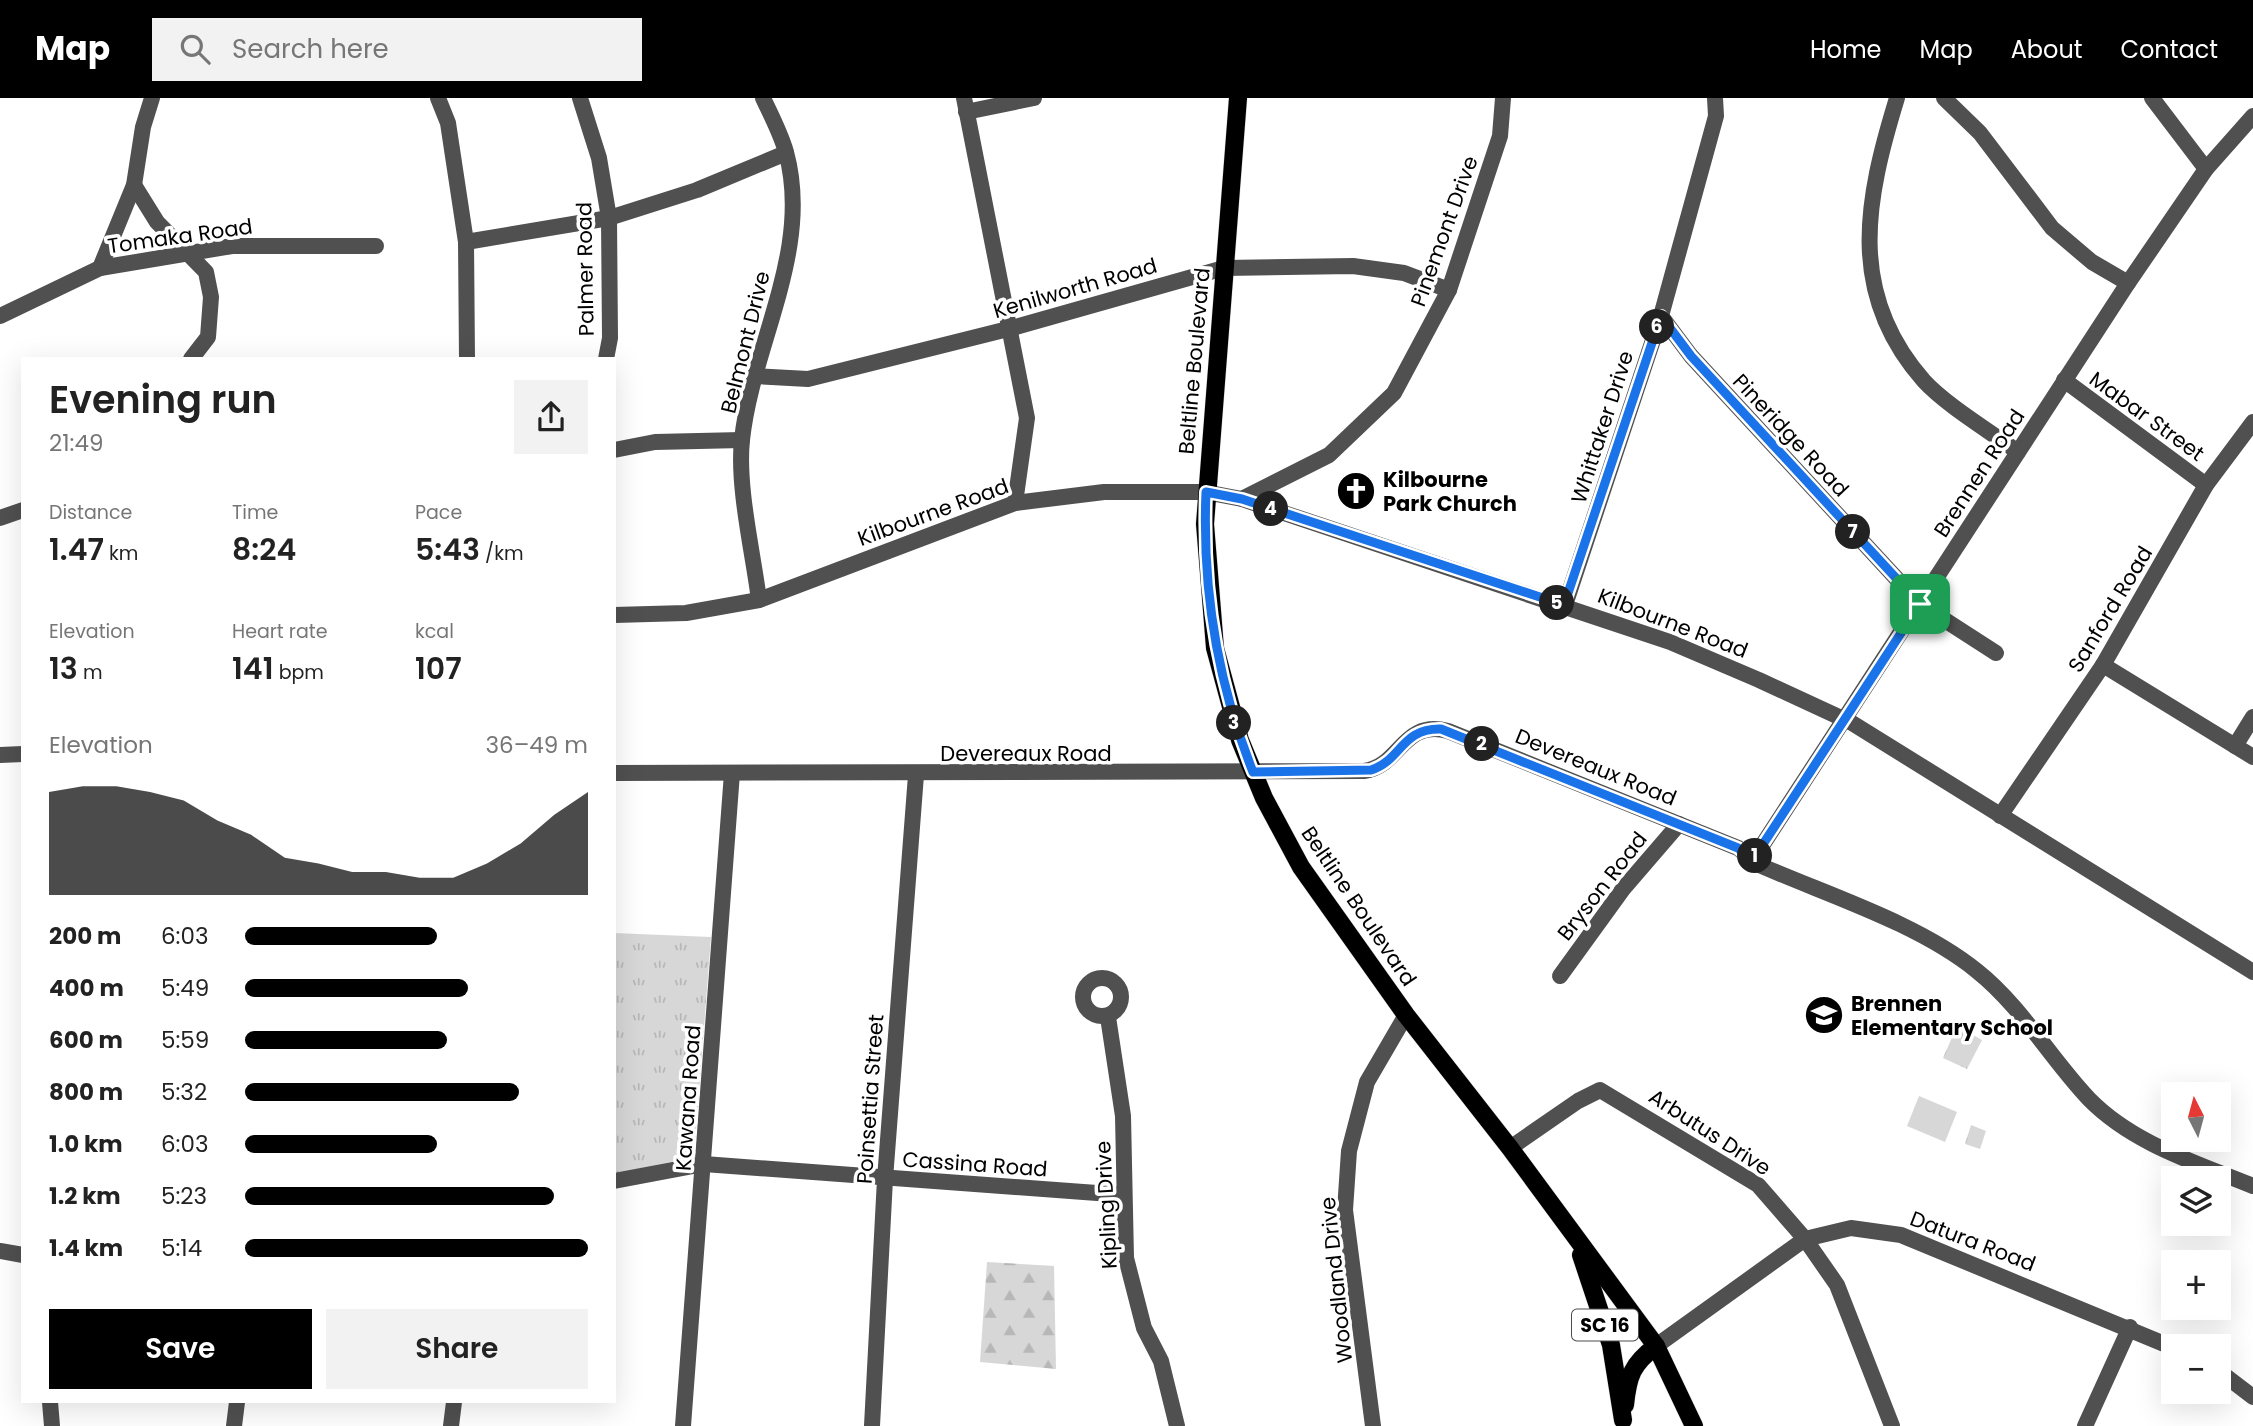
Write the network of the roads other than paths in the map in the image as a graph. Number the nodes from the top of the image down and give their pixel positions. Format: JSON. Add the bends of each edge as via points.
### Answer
{"nodes":[{"id":1,"x":152,"y":98,"type":"edge"},
{"id":2,"x":438,"y":98,"type":"edge"},
{"id":3,"x":580,"y":98,"type":"edge"},
{"id":4,"x":763,"y":98,"type":"edge"},
{"id":5,"x":1034,"y":98,"type":"edge"},
{"id":6,"x":1238,"y":98,"type":"edge"},
{"id":7,"x":1503,"y":98,"type":"edge"},
{"id":8,"x":1714,"y":98,"type":"edge"},
{"id":9,"x":1897,"y":98,"type":"edge"},
{"id":10,"x":1944,"y":98,"type":"edge"},
{"id":11,"x":2152,"y":98,"type":"edge"},
{"id":12,"x":965,"y":105,"type":"edge"},
{"id":13,"x":2250,"y":124,"type":"edge"},
{"id":14,"x":786,"y":153,"type":"junction"},
{"id":15,"x":2206,"y":169,"type":"junction"},
{"id":16,"x":134,"y":185,"type":"junction"},
{"id":17,"x":609,"y":218,"type":"junction"},
{"id":18,"x":466,"y":242,"type":"junction"},
{"id":19,"x":376,"y":246,"type":"dead end"},
{"id":20,"x":190,"y":255,"type":"junction"},
{"id":21,"x":100,"y":268,"type":"junction"},
{"id":22,"x":1224,"y":268,"type":"junction"},
{"id":23,"x":2129,"y":283,"type":"junction"},
{"id":24,"x":1449,"y":290,"type":"junction"},
{"id":25,"x":0,"y":316,"type":"edge"},
{"id":26,"x":1661,"y":316,"type":"junction"},
{"id":27,"x":1012,"y":328,"type":"junction"},
{"id":28,"x":193,"y":357,"type":"edge"},
{"id":29,"x":467,"y":357,"type":"edge"},
{"id":30,"x":606,"y":357,"type":"edge"},
{"id":31,"x":755,"y":376,"type":"junction"},
{"id":32,"x":2064,"y":380,"type":"junction"},
{"id":33,"x":2253,"y":422,"type":"edge"},
{"id":34,"x":742,"y":440,"type":"junction"},
{"id":35,"x":616,"y":450,"type":"edge"},
{"id":36,"x":2018,"y":452,"type":"junction"},
{"id":37,"x":2206,"y":485,"type":"junction"},
{"id":38,"x":1206,"y":492,"type":"junction"},
{"id":39,"x":1242,"y":499,"type":"junction"},
{"id":40,"x":1015,"y":503,"type":"junction"},
{"id":41,"x":21,"y":511,"type":"edge"},
{"id":42,"x":0,"y":518,"type":"edge"},
{"id":43,"x":758,"y":600,"type":"junction"},
{"id":44,"x":1920,"y":604,"type":"junction"},
{"id":45,"x":1564,"y":605,"type":"junction"},
{"id":46,"x":616,"y":611,"type":"edge"},
{"id":47,"x":1996,"y":653,"type":"dead end"},
{"id":48,"x":2103,"y":665,"type":"junction"},
{"id":49,"x":2253,"y":717,"type":"edge"},
{"id":50,"x":1845,"y":720,"type":"junction"},
{"id":51,"x":2235,"y":746,"type":"junction"},
{"id":52,"x":21,"y":754,"type":"edge"},
{"id":53,"x":0,"y":755,"type":"edge"},
{"id":54,"x":2253,"y":757,"type":"edge"},
{"id":55,"x":1253,"y":772,"type":"junction"},
{"id":56,"x":616,"y":773,"type":"edge"},
{"id":57,"x":732,"y":773,"type":"junction"},
{"id":58,"x":916,"y":775,"type":"junction"},
{"id":59,"x":2000,"y":816,"type":"junction"},
{"id":60,"x":1679,"y":824,"type":"junction"},
{"id":61,"x":1752,"y":861,"type":"junction"},
{"id":62,"x":2253,"y":972,"type":"edge"},
{"id":63,"x":1560,"y":976,"type":"dead end"},
{"id":64,"x":1406,"y":1016,"type":"junction"},
{"id":65,"x":1108,"y":1017,"type":"dead end"},
{"id":66,"x":1510,"y":1148,"type":"junction"},
{"id":67,"x":704,"y":1164,"type":"junction"},
{"id":68,"x":885,"y":1179,"type":"junction"},
{"id":69,"x":616,"y":1181,"type":"edge"},
{"id":70,"x":2253,"y":1186,"type":"edge"},
{"id":71,"x":1124,"y":1195,"type":"junction"},
{"id":72,"x":1573,"y":1234,"type":"junction"},
{"id":73,"x":1805,"y":1239,"type":"junction"},
{"id":74,"x":0,"y":1251,"type":"edge"},
{"id":75,"x":21,"y":1255,"type":"edge"},
{"id":76,"x":2130,"y":1328,"type":"junction"},
{"id":77,"x":2161,"y":1342,"type":"edge"},
{"id":78,"x":1656,"y":1346,"type":"junction"},
{"id":79,"x":2231,"y":1380,"type":"edge"},
{"id":80,"x":2253,"y":1397,"type":"edge"},
{"id":81,"x":50,"y":1403,"type":"edge"},
{"id":82,"x":237,"y":1403,"type":"edge"},
{"id":83,"x":454,"y":1403,"type":"edge"},
{"id":84,"x":1623,"y":1423,"type":"edge"},
{"id":85,"x":52,"y":1426,"type":"edge"},
{"id":86,"x":234,"y":1426,"type":"edge"},
{"id":87,"x":451,"y":1426,"type":"edge"},
{"id":88,"x":682,"y":1426,"type":"edge"},
{"id":89,"x":872,"y":1426,"type":"edge"},
{"id":90,"x":1177,"y":1426,"type":"edge"},
{"id":91,"x":1373,"y":1426,"type":"edge"},
{"id":92,"x":1694,"y":1426,"type":"edge"},
{"id":93,"x":1892,"y":1426,"type":"edge"},
{"id":94,"x":2085,"y":1426,"type":"edge"}],
"edges":[{"from":1,"to":16,"type":"street"},
{"from":2,"to":18,"type":"street","via":[[448,123]]},
{"from":3,"to":17,"type":"street","name":"Palmer Road","via":[[599,158]]},
{"from":4,"to":14,"type":"street","name":"Belmont Drive"},
{"from":5,"to":12,"type":"street"},
{"from":6,"to":22,"type":"main road","name":"Beltline Boulevard","number":"SC 16"},
{"from":7,"to":24,"type":"street","name":"Pinemont Drive","via":[[1500,136]]},
{"from":8,"to":26,"type":"street","name":"Whittaker Drive","via":[[1716,116]]},
{"from":9,"to":36,"type":"street","via":[[1869,205],[1867,250],[1879,301],[1900,350],[1926,383]]},
{"from":10,"to":23,"type":"street","via":[[1980,133],[2052,228],[2092,262]]},
{"from":11,"to":15,"type":"street"},
{"from":12,"to":27,"type":"street"},
{"from":13,"to":15,"type":"street","name":"Brennen Road"},
{"from":14,"to":17,"type":"street","via":[[697,190]]},
{"from":14,"to":31,"type":"street","name":"Belmont Drive","via":[[791,229],[782,283]]},
{"from":15,"to":23,"type":"street","name":"Brennen Road"},
{"from":16,"to":20,"type":"street","via":[[157,222]]},
{"from":16,"to":21,"type":"street"},
{"from":17,"to":18,"type":"street"},
{"from":17,"to":30,"type":"street","name":"Palmer Road"},
{"from":18,"to":29,"type":"street"},
{"from":19,"to":20,"type":"street","name":"Tomaka Road","via":[[232,246]]},
{"from":20,"to":21,"type":"street","name":"Tomaka Road"},
{"from":20,"to":28,"type":"street","via":[[206,272],[211,297],[208,337]]},
{"from":21,"to":25,"type":"street","name":"Tomaka Road"},
{"from":22,"to":24,"type":"street","name":"Kenilworth Road","via":[[1353,266],[1404,273]]},
{"from":22,"to":27,"type":"street","name":"Kenilworth Road"},
{"from":22,"to":38,"type":"main road","name":"Beltline Boulevard","number":"SC 16"},
{"from":23,"to":32,"type":"street","name":"Brennen Road"},
{"from":24,"to":39,"type":"street","name":"Pinemont Drive","via":[[1394,393],[1329,454]]},
{"from":26,"to":44,"type":"street","name":"Pineridge Road","via":[[1691,356]]},
{"from":26,"to":45,"type":"street","name":"Whittaker Drive"},
{"from":27,"to":31,"type":"street","name":"Kenilworth Road","via":[[807,379]]},
{"from":27,"to":40,"type":"street","via":[[1027,418]]},
{"from":31,"to":34,"type":"street","name":"Belmont Drive"},
{"from":32,"to":36,"type":"street","name":"Brennen Road"},
{"from":32,"to":37,"type":"street","name":"Mabar Street"},
{"from":33,"to":37,"type":"street","name":"Sanford Road"},
{"from":34,"to":35,"type":"street","via":[[655,442]]},
{"from":34,"to":43,"type":"street","name":"Belmont Drive"},
{"from":36,"to":44,"type":"street","name":"Brennen Road"},
{"from":37,"to":48,"type":"street","name":"Sanford Road"},
{"from":38,"to":39,"type":"street","name":"Kilbourne Road"},
{"from":38,"to":40,"type":"street","name":"Kilbourne Road","via":[[1104,492]]},
{"from":38,"to":55,"type":"main road","name":"Beltline Boulevard","number":"SC 16","via":[[1205,559],[1215,648]]},
{"from":39,"to":45,"type":"street","name":"Kilbourne Road"},
{"from":40,"to":43,"type":"street","name":"Kilbourne Road"},
{"from":41,"to":42,"type":"street"},
{"from":43,"to":46,"type":"street","name":"Kilbourne Road","via":[[686,613]]},
{"from":44,"to":47,"type":"street","name":"Pineridge Road"},
{"from":44,"to":50,"type":"street","name":"Brennen Road"},
{"from":45,"to":50,"type":"street","name":"Kilbourne Road","via":[[1715,660]]},
{"from":48,"to":51,"type":"street"},
{"from":48,"to":59,"type":"street","name":"Sanford Road"},
{"from":49,"to":51,"type":"street"},
{"from":50,"to":59,"type":"street","name":"Kilbourne Road"},
{"from":50,"to":61,"type":"street","name":"Brennen Road"},
{"from":51,"to":54,"type":"street"},
{"from":52,"to":53,"type":"street"},
{"from":55,"to":58,"type":"street","name":"Devereaux Road"},
{"from":55,"to":60,"type":"street","name":"Devereaux Road","via":[[1371,770],[1384,764],[1415,733],[1441,729]]},
{"from":55,"to":64,"type":"main road","name":"Beltline Boulevard","number":"SC 16","via":[[1301,867]]},
{"from":56,"to":57,"type":"street","name":"Devereaux Road"},
{"from":57,"to":58,"type":"street","name":"Devereaux Road"},
{"from":57,"to":67,"type":"street","name":"Kawana Road"},
{"from":58,"to":68,"type":"street","name":"Poinsettia Street"},
{"from":59,"to":62,"type":"street","name":"Kilbourne Road"},
{"from":60,"to":61,"type":"street","name":"Devereaux Road","via":[[1738,848]]},
{"from":60,"to":63,"type":"street","name":"Bryson Road","via":[[1623,889]]},
{"from":61,"to":70,"type":"street","name":"Devereaux Road","via":[[1955,956],[1996,988],[2090,1100],[2109,1116],[2169,1151]]},
{"from":64,"to":66,"type":"main road","name":"Beltline Boulevard","number":"SC 16"},
{"from":64,"to":91,"type":"street","name":"Woodland Drive","via":[[1367,1082],[1349,1151],[1345,1210]]},
{"from":65,"to":71,"type":"street","name":"Kipling Drive","via":[[1123,1116]]},
{"from":66,"to":72,"type":"main road","name":"Beltline Boulevard","number":"SC 16"},
{"from":66,"to":73,"type":"street","name":"Arbutus Drive","via":[[1600,1090],[1758,1185]]},
{"from":67,"to":68,"type":"street","name":"Cassina Road"},
{"from":67,"to":69,"type":"street","name":"Cassina Road"},
{"from":67,"to":88,"type":"street","name":"Kawana Road"},
{"from":68,"to":71,"type":"street","name":"Cassina Road"},
{"from":68,"to":89,"type":"street","name":"Poinsettia Street"},
{"from":71,"to":90,"type":"street","name":"Kipling Drive","via":[[1126,1258]]},
{"from":72,"to":78,"type":"main road","number":"SC 16"},
{"from":72,"to":84,"type":"main road","number":"SC 16","via":[[1611,1345]]},
{"from":73,"to":76,"type":"street","name":"Datura Road","via":[[1851,1228],[1901,1235]]},
{"from":73,"to":78,"type":"street","name":"Datura Road"},
{"from":73,"to":93,"type":"street","name":"Arbutus Drive","via":[[1837,1285]]},
{"from":74,"to":75,"type":"street"},
{"from":76,"to":77,"type":"street","name":"Datura Road"},
{"from":76,"to":94,"type":"street"},
{"from":78,"to":84,"type":"main road","name":"Datura Road","number":"SC 16","via":[[1638,1360],[1628,1383]]},
{"from":78,"to":92,"type":"main road"},
{"from":79,"to":80,"type":"street"},
{"from":81,"to":85,"type":"street"},
{"from":82,"to":86,"type":"street"},
{"from":83,"to":87,"type":"street"}]}
